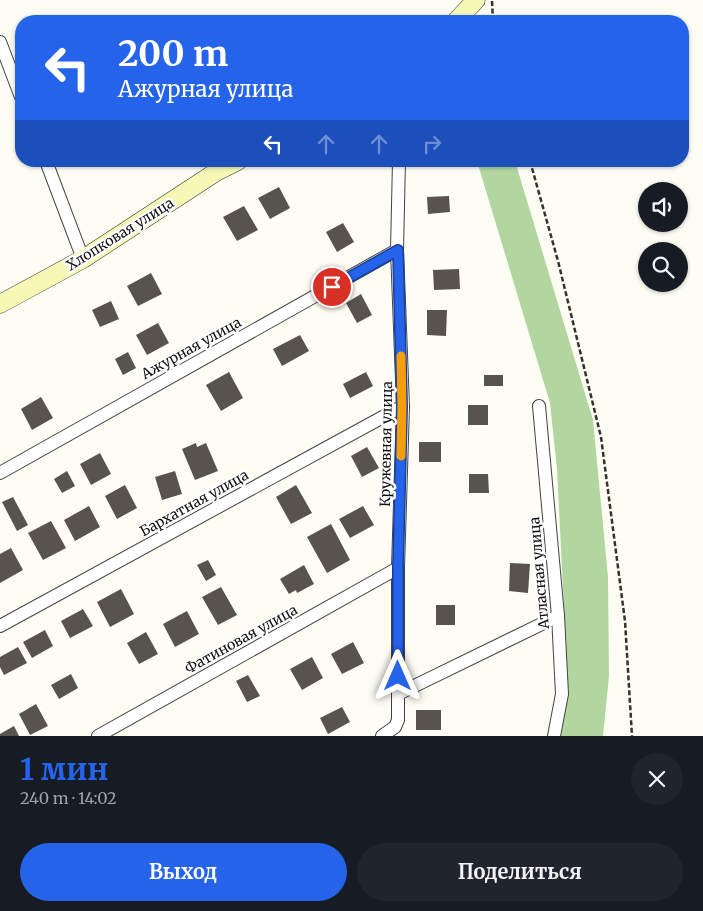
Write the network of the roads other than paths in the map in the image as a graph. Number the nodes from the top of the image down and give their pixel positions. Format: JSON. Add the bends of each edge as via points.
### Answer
{"nodes":[{"id":1,"x":476,"y":0,"type":"edge"},
{"id":2,"x":462,"y":15,"type":"edge"},
{"id":3,"x":0,"y":42,"type":"edge"},
{"id":4,"x":15,"y":81,"type":"edge"},
{"id":5,"x":48,"y":167,"type":"edge"},
{"id":6,"x":226,"y":167,"type":"edge"},
{"id":7,"x":399,"y":167,"type":"edge"},
{"id":8,"x":398,"y":250,"type":"junction"},
{"id":9,"x":83,"y":259,"type":"junction"},
{"id":10,"x":0,"y":304,"type":"edge"},
{"id":11,"x":402,"y":406,"type":"junction"},
{"id":12,"x":539,"y":406,"type":"dead end"},
{"id":13,"x":0,"y":473,"type":"edge"},
{"id":14,"x":398,"y":568,"type":"junction"},
{"id":15,"x":558,"y":616,"type":"junction"},
{"id":16,"x":0,"y":626,"type":"edge"},
{"id":17,"x":398,"y":694,"type":"junction"},
{"id":18,"x":98,"y":736,"type":"edge"},
{"id":19,"x":382,"y":736,"type":"edge"},
{"id":20,"x":554,"y":736,"type":"edge"}],
"edges":[{"from":1,"to":2,"type":"street"},
{"from":3,"to":4,"type":"street"},
{"from":5,"to":9,"type":"street"},
{"from":6,"to":9,"type":"street","name":"Хлопковая улица"},
{"from":7,"to":8,"type":"street","name":"Кружевная улица"},
{"from":8,"to":11,"type":"street","name":"Кружевная улица"},
{"from":8,"to":13,"type":"street","name":"Ажурная улица"},
{"from":9,"to":10,"type":"street","name":"Хлопковая улица"},
{"from":11,"to":14,"type":"street","name":"Кружевная улица"},
{"from":11,"to":16,"type":"street","name":"Бархатная улица"},
{"from":12,"to":15,"type":"street","name":"Атласная улица"},
{"from":14,"to":17,"type":"street","name":"Кружевная улица"},
{"from":14,"to":18,"type":"street","name":"Фатиновая улица"},
{"from":15,"to":17,"type":"street"},
{"from":15,"to":20,"type":"street","name":"Атласная улица","via":[[562,694]]},
{"from":17,"to":19,"type":"street","name":"Кружевная улица","via":[[395,728]]}]}
